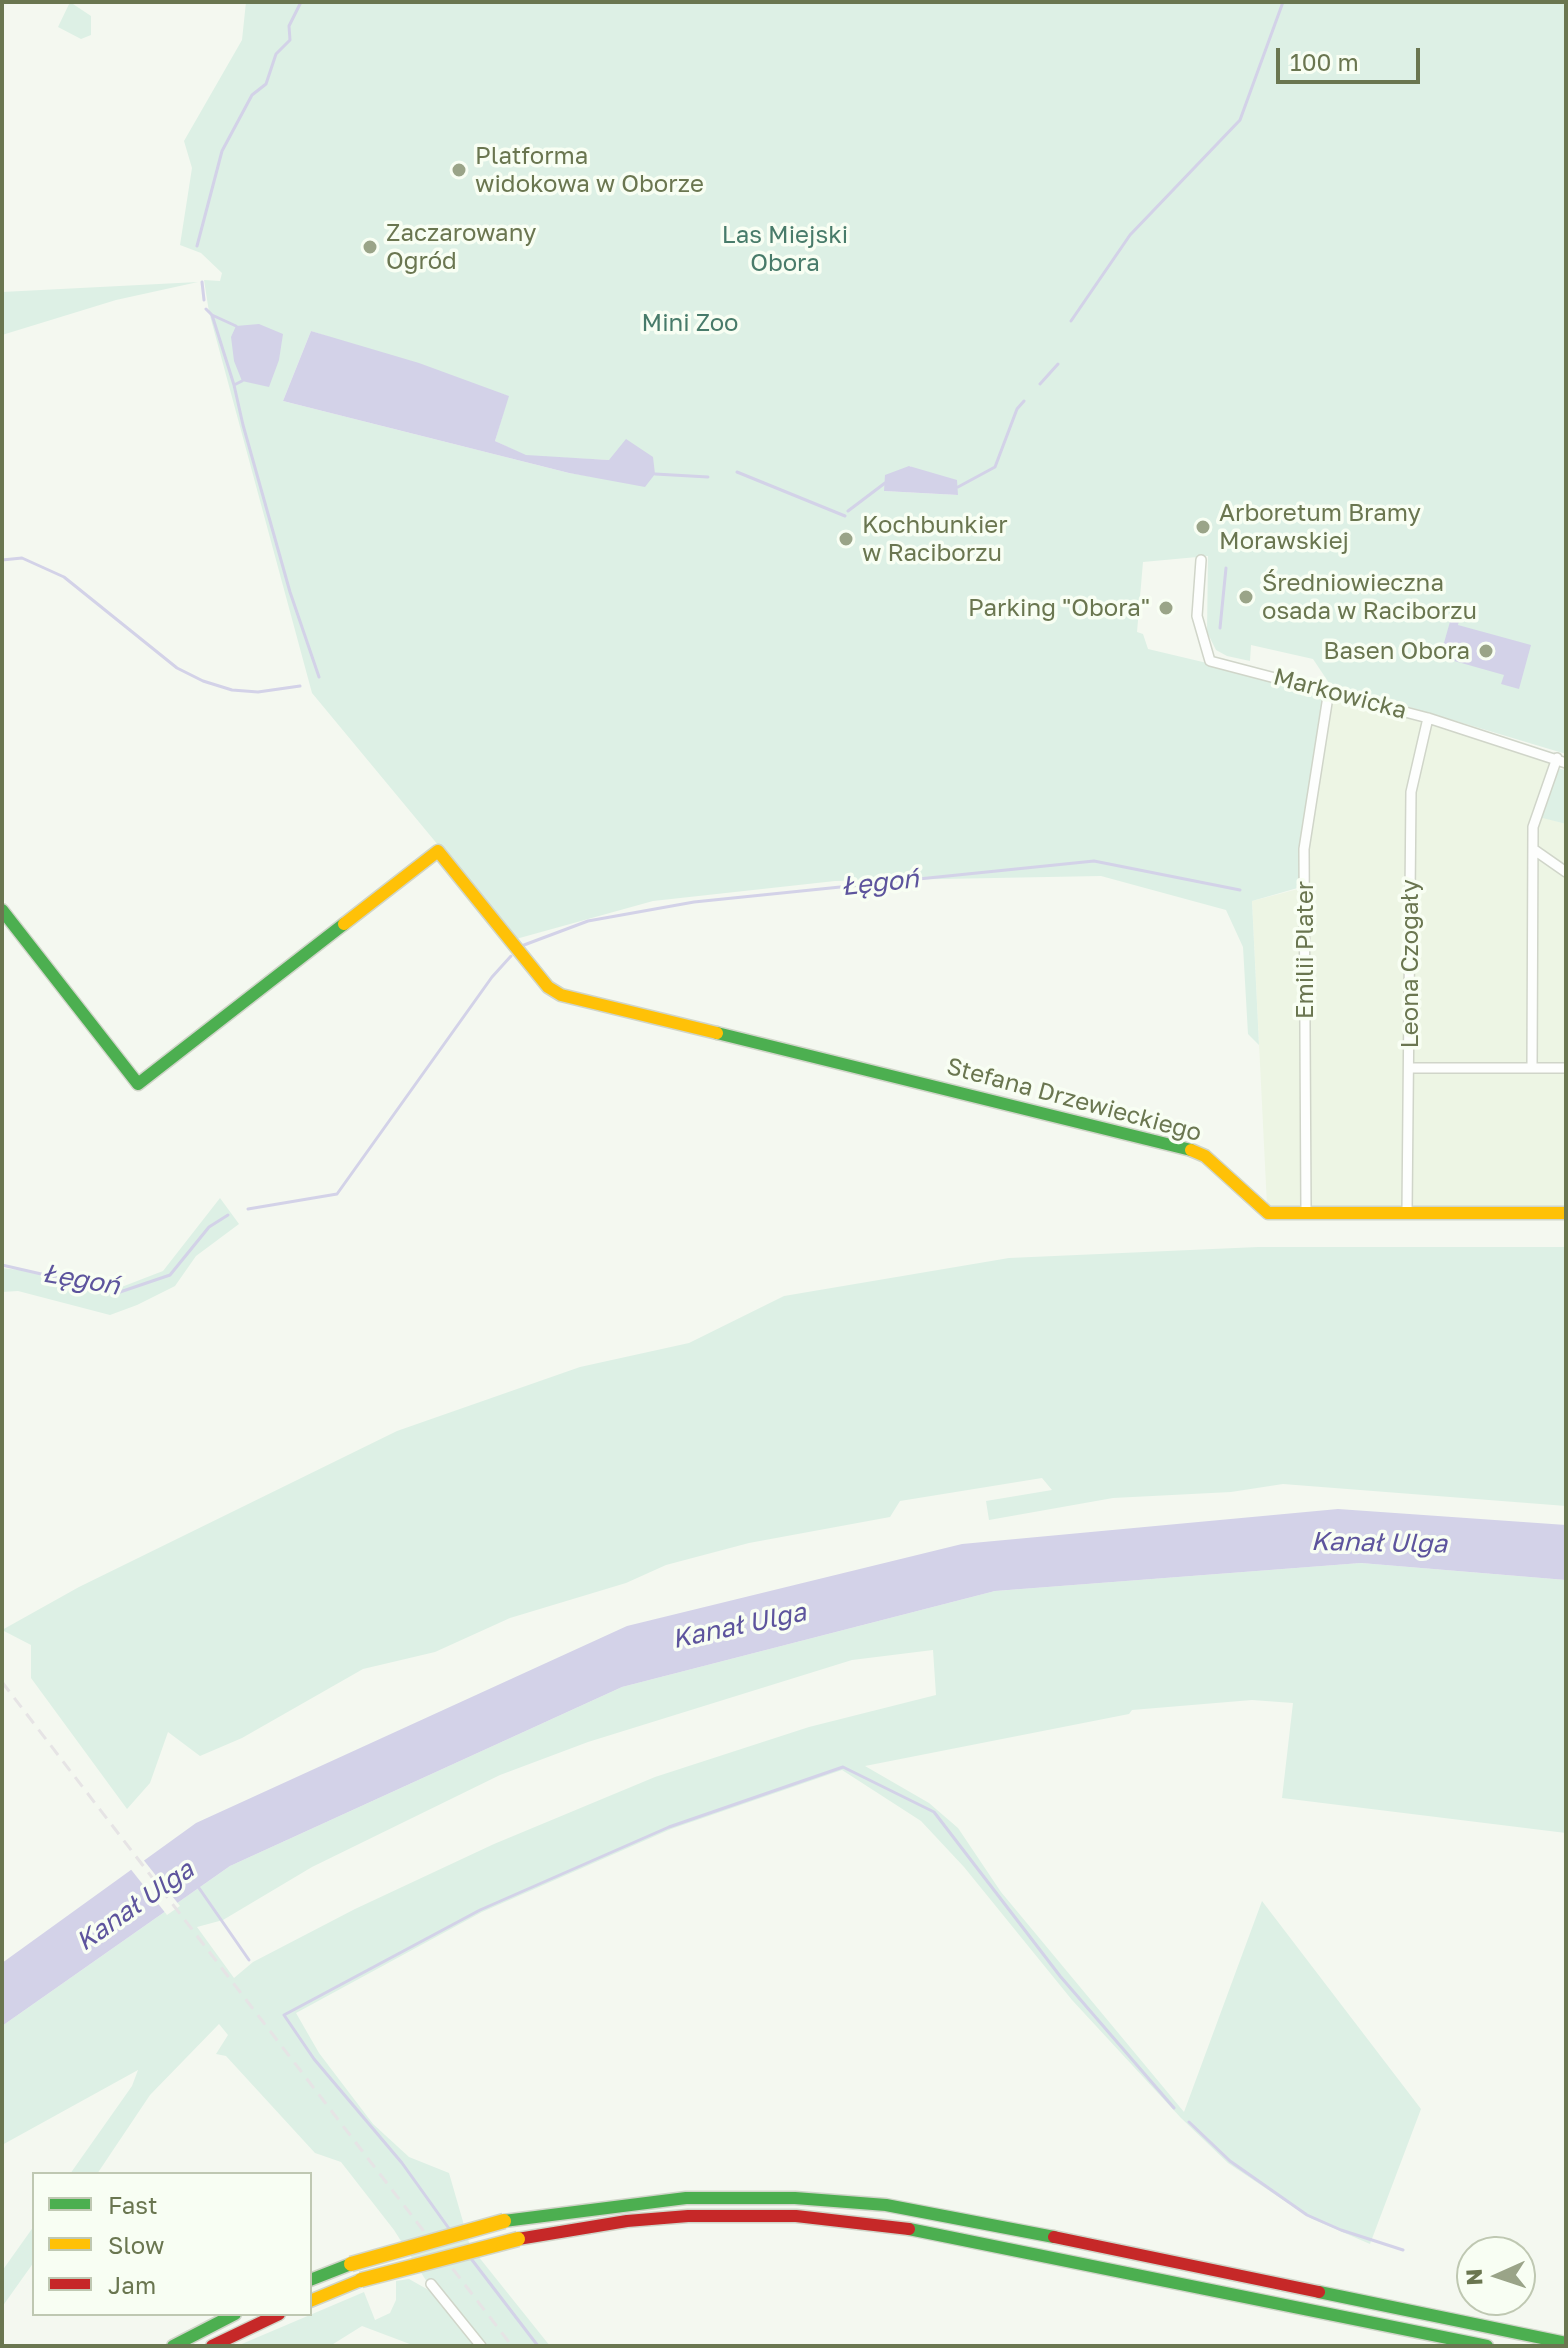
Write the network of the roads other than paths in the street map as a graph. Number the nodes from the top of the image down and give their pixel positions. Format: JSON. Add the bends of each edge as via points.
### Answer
{"nodes":[{"id":1,"x":1201,"y":560,"type":"dead end"},
{"id":2,"x":1329,"y":690,"type":"junction"},
{"id":3,"x":1428,"y":718,"type":"junction"},
{"id":4,"x":1562,"y":760,"type":"edge"},
{"id":5,"x":1533,"y":849,"type":"junction"},
{"id":6,"x":1566,"y":872,"type":"edge"},
{"id":7,"x":2,"y":910,"type":"edge"},
{"id":8,"x":1409,"y":1068,"type":"junction"},
{"id":9,"x":1532,"y":1068,"type":"junction"},
{"id":10,"x":1566,"y":1068,"type":"edge"},
{"id":11,"x":1306,"y":1212,"type":"junction"},
{"id":12,"x":1407,"y":1212,"type":"junction"},
{"id":13,"x":1566,"y":1213,"type":"edge"},
{"id":14,"x":312,"y":2279,"type":"edge"},
{"id":15,"x":431,"y":2284,"type":"dead end"},
{"id":16,"x":312,"y":2300,"type":"edge"},
{"id":17,"x":231,"y":2316,"type":"edge"},
{"id":18,"x":275,"y":2316,"type":"edge"},
{"id":19,"x":1566,"y":2343,"type":"edge"},
{"id":20,"x":173,"y":2346,"type":"edge"},
{"id":21,"x":212,"y":2346,"type":"edge"},
{"id":22,"x":481,"y":2346,"type":"edge"},
{"id":23,"x":1487,"y":2346,"type":"edge"}],
"edges":[{"from":1,"to":2,"type":"street","name":"Markowicka","via":[[1197,616],[1210,661]]},
{"from":2,"to":3,"type":"street","name":"Markowicka"},
{"from":2,"to":11,"type":"street","name":"Emilii Plater","via":[[1304,849]]},
{"from":3,"to":4,"type":"street","name":"Markowicka"},
{"from":3,"to":8,"type":"street","name":"Leona Czogały","via":[[1411,792]]},
{"from":4,"to":5,"type":"street","via":[[1536,815]]},
{"from":5,"to":6,"type":"street"},
{"from":5,"to":9,"type":"street"},
{"from":7,"to":11,"type":"main road","name":"Stefana Drzewieckiego","via":[[138,1084],[438,851],[548,987],[561,995],[1190,1149],[1205,1156],[1268,1213]]},
{"from":8,"to":9,"type":"street"},
{"from":8,"to":12,"type":"street","name":"Leona Czogały"},
{"from":9,"to":10,"type":"street"},
{"from":11,"to":12,"type":"main road","name":"Stefana Drzewieckiego"},
{"from":12,"to":13,"type":"main road","name":"Stefana Drzewieckiego"},
{"from":14,"to":19,"type":"main road","bridge":true,"via":[[504,2221],[686,2198],[795,2198],[886,2205],[988,2223]]},
{"from":15,"to":22,"type":"street"},
{"from":16,"to":23,"type":"main road","bridge":true,"via":[[361,2280],[518,2239],[688,2216],[796,2216],[994,2244]]},
{"from":17,"to":20,"type":"main road"},
{"from":18,"to":21,"type":"main road"}]}
